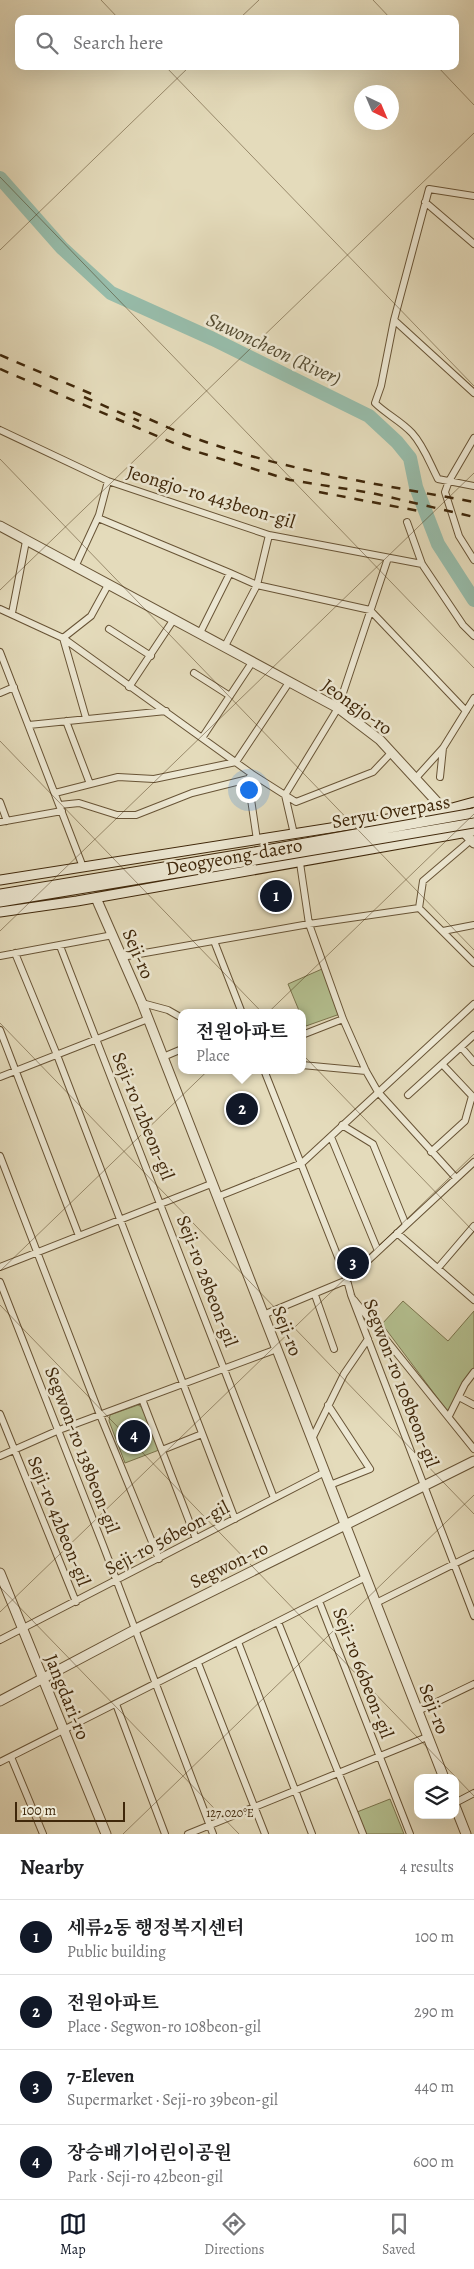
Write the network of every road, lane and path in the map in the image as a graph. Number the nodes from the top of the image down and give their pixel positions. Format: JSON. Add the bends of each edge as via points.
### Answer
{"nodes":[{"id":1,"x":474,"y":196,"type":"edge"},
{"id":2,"x":425,"y":202,"type":"junction"},
{"id":3,"x":474,"y":244,"type":"edge"},
{"id":4,"x":394,"y":320,"type":"junction"},
{"id":5,"x":474,"y":393,"type":"edge"},
{"id":6,"x":0,"y":430,"type":"edge"},
{"id":7,"x":474,"y":438,"type":"edge"},
{"id":8,"x":108,"y":481,"type":"junction"},
{"id":9,"x":449,"y":481,"type":"junction"},
{"id":10,"x":474,"y":486,"type":"edge"},
{"id":11,"x":99,"y":517,"type":"junction"},
{"id":12,"x":407,"y":522,"type":"dead end"},
{"id":13,"x":0,"y":526,"type":"edge"},
{"id":14,"x":269,"y":535,"type":"junction"},
{"id":15,"x":26,"y":541,"type":"junction"},
{"id":16,"x":388,"y":558,"type":"junction"},
{"id":17,"x":474,"y":560,"type":"edge"},
{"id":18,"x":422,"y":564,"type":"junction"},
{"id":19,"x":75,"y":567,"type":"junction"},
{"id":20,"x":230,"y":573,"type":"junction"},
{"id":21,"x":108,"y":585,"type":"junction"},
{"id":22,"x":257,"y":585,"type":"junction"},
{"id":23,"x":0,"y":609,"type":"edge"},
{"id":24,"x":370,"y":610,"type":"junction"},
{"id":25,"x":12,"y":613,"type":"junction"},
{"id":26,"x":174,"y":620,"type":"junction"},
{"id":27,"x":109,"y":629,"type":"dead end"},
{"id":28,"x":200,"y":633,"type":"junction"},
{"id":29,"x":474,"y":636,"type":"edge"},
{"id":30,"x":63,"y":638,"type":"junction"},
{"id":31,"x":225,"y":646,"type":"junction"},
{"id":32,"x":0,"y":652,"type":"edge"},
{"id":33,"x":150,"y":656,"type":"junction"},
{"id":34,"x":253,"y":661,"type":"junction"},
{"id":35,"x":194,"y":673,"type":"dead end"},
{"id":36,"x":290,"y":681,"type":"junction"},
{"id":37,"x":14,"y":687,"type":"junction"},
{"id":38,"x":130,"y":687,"type":"junction"},
{"id":39,"x":0,"y":693,"type":"edge"},
{"id":40,"x":230,"y":696,"type":"junction"},
{"id":41,"x":474,"y":698,"type":"edge"},
{"id":42,"x":338,"y":708,"type":"junction"},
{"id":43,"x":166,"y":711,"type":"junction"},
{"id":44,"x":466,"y":711,"type":"junction"},
{"id":45,"x":86,"y":718,"type":"junction"},
{"id":46,"x":66,"y":721,"type":"junction"},
{"id":47,"x":29,"y":725,"type":"junction"},
{"id":48,"x":202,"y":738,"type":"junction"},
{"id":49,"x":443,"y":748,"type":"junction"},
{"id":50,"x":391,"y":753,"type":"junction"},
{"id":51,"x":236,"y":762,"type":"junction"},
{"id":52,"x":250,"y":776,"type":"junction"},
{"id":53,"x":440,"y":777,"type":"dead end"},
{"id":54,"x":415,"y":779,"type":"junction"},
{"id":55,"x":90,"y":784,"type":"junction"},
{"id":56,"x":55,"y":793,"type":"junction"},
{"id":57,"x":285,"y":795,"type":"junction"},
{"id":58,"x":0,"y":802,"type":"edge"},
{"id":59,"x":474,"y":802,"type":"edge"},
{"id":60,"x":60,"y":804,"type":"junction"},
{"id":61,"x":445,"y":810,"type":"junction"},
{"id":62,"x":62,"y":812,"type":"junction"},
{"id":63,"x":474,"y":813,"type":"edge"},
{"id":64,"x":4,"y":821,"type":"edge"},
{"id":65,"x":474,"y":823,"type":"edge"},
{"id":66,"x":294,"y":834,"type":"junction"},
{"id":67,"x":471,"y":837,"type":"edge"},
{"id":68,"x":257,"y":840,"type":"junction"},
{"id":69,"x":255,"y":856,"type":"junction"},
{"id":70,"x":300,"y":863,"type":"junction"},
{"id":71,"x":83,"y":867,"type":"junction"},
{"id":72,"x":53,"y":872,"type":"junction"},
{"id":73,"x":0,"y":880,"type":"edge"},
{"id":74,"x":0,"y":894,"type":"edge"},
{"id":75,"x":14,"y":896,"type":"junction"},
{"id":76,"x":96,"y":898,"type":"junction"},
{"id":77,"x":0,"y":902,"type":"edge"},
{"id":78,"x":58,"y":903,"type":"junction"},
{"id":79,"x":419,"y":908,"type":"junction"},
{"id":80,"x":0,"y":912,"type":"edge"},
{"id":81,"x":310,"y":924,"type":"junction"},
{"id":82,"x":474,"y":926,"type":"edge"},
{"id":83,"x":443,"y":931,"type":"junction"},
{"id":84,"x":113,"y":935,"type":"junction"},
{"id":85,"x":214,"y":941,"type":"junction"},
{"id":86,"x":60,"y":946,"type":"junction"},
{"id":87,"x":15,"y":953,"type":"junction"},
{"id":88,"x":0,"y":956,"type":"edge"},
{"id":89,"x":122,"y":958,"type":"junction"},
{"id":90,"x":474,"y":963,"type":"edge"},
{"id":91,"x":142,"y":1003,"type":"junction"},
{"id":92,"x":474,"y":1004,"type":"edge"},
{"id":93,"x":240,"y":1009,"type":"edge"},
{"id":94,"x":178,"y":1016,"type":"edge"},
{"id":95,"x":148,"y":1019,"type":"junction"},
{"id":96,"x":343,"y":1019,"type":"junction"},
{"id":97,"x":0,"y":1030,"type":"edge"},
{"id":98,"x":306,"y":1033,"type":"edge"},
{"id":99,"x":474,"y":1035,"type":"edge"},
{"id":100,"x":96,"y":1039,"type":"junction"},
{"id":101,"x":461,"y":1047,"type":"junction"},
{"id":102,"x":178,"y":1051,"type":"edge"},
{"id":103,"x":57,"y":1055,"type":"junction"},
{"id":104,"x":162,"y":1057,"type":"junction"},
{"id":105,"x":474,"y":1062,"type":"edge"},
{"id":106,"x":442,"y":1064,"type":"junction"},
{"id":107,"x":306,"y":1065,"type":"edge"},
{"id":108,"x":16,"y":1071,"type":"junction"},
{"id":109,"x":366,"y":1071,"type":"junction"},
{"id":110,"x":266,"y":1074,"type":"edge"},
{"id":111,"x":0,"y":1077,"type":"edge"},
{"id":112,"x":378,"y":1092,"type":"junction"},
{"id":113,"x":408,"y":1095,"type":"dead end"},
{"id":114,"x":473,"y":1097,"type":"edge"},
{"id":115,"x":342,"y":1125,"type":"junction"},
{"id":116,"x":331,"y":1137,"type":"junction"},
{"id":117,"x":431,"y":1152,"type":"junction"},
{"id":118,"x":0,"y":1156,"type":"edge"},
{"id":119,"x":474,"y":1162,"type":"edge"},
{"id":120,"x":302,"y":1163,"type":"junction"},
{"id":121,"x":456,"y":1178,"type":"junction"},
{"id":122,"x":212,"y":1184,"type":"junction"},
{"id":123,"x":217,"y":1197,"type":"junction"},
{"id":124,"x":162,"y":1204,"type":"junction"},
{"id":125,"x":120,"y":1220,"type":"junction"},
{"id":126,"x":406,"y":1225,"type":"junction"},
{"id":127,"x":474,"y":1226,"type":"edge"},
{"id":128,"x":397,"y":1233,"type":"junction"},
{"id":129,"x":79,"y":1236,"type":"junction"},
{"id":130,"x":378,"y":1251,"type":"junction"},
{"id":131,"x":38,"y":1252,"type":"junction"},
{"id":132,"x":0,"y":1267,"type":"edge"},
{"id":133,"x":438,"y":1268,"type":"junction"},
{"id":134,"x":348,"y":1280,"type":"junction"},
{"id":135,"x":0,"y":1282,"type":"edge"},
{"id":136,"x":315,"y":1295,"type":"junction"},
{"id":137,"x":351,"y":1295,"type":"junction"},
{"id":138,"x":473,"y":1297,"type":"edge"},
{"id":139,"x":264,"y":1315,"type":"junction"},
{"id":140,"x":368,"y":1339,"type":"junction"},
{"id":141,"x":277,"y":1349,"type":"junction"},
{"id":142,"x":334,"y":1349,"type":"dead end"},
{"id":143,"x":224,"y":1369,"type":"junction"},
{"id":144,"x":474,"y":1372,"type":"edge"},
{"id":145,"x":183,"y":1384,"type":"junction"},
{"id":146,"x":459,"y":1397,"type":"junction"},
{"id":147,"x":142,"y":1399,"type":"junction"},
{"id":148,"x":328,"y":1405,"type":"junction"},
{"id":149,"x":474,"y":1405,"type":"edge"},
{"id":150,"x":0,"y":1414,"type":"edge"},
{"id":151,"x":100,"y":1415,"type":"junction"},
{"id":152,"x":449,"y":1416,"type":"junction"},
{"id":153,"x":59,"y":1430,"type":"junction"},
{"id":154,"x":202,"y":1434,"type":"junction"},
{"id":155,"x":312,"y":1439,"type":"junction"},
{"id":156,"x":474,"y":1449,"type":"edge"},
{"id":157,"x":162,"y":1450,"type":"junction"},
{"id":158,"x":14,"y":1451,"type":"junction"},
{"id":159,"x":0,"y":1456,"type":"edge"},
{"id":160,"x":474,"y":1461,"type":"edge"},
{"id":161,"x":325,"y":1472,"type":"junction"},
{"id":162,"x":330,"y":1484,"type":"junction"},
{"id":163,"x":425,"y":1484,"type":"junction"},
{"id":164,"x":274,"y":1498,"type":"junction"},
{"id":165,"x":235,"y":1519,"type":"junction"},
{"id":166,"x":346,"y":1526,"type":"junction"},
{"id":167,"x":196,"y":1539,"type":"junction"},
{"id":168,"x":474,"y":1554,"type":"edge"},
{"id":169,"x":159,"y":1559,"type":"junction"},
{"id":170,"x":453,"y":1564,"type":"junction"},
{"id":171,"x":0,"y":1573,"type":"edge"},
{"id":172,"x":366,"y":1577,"type":"junction"},
{"id":173,"x":117,"y":1581,"type":"junction"},
{"id":174,"x":319,"y":1601,"type":"junction"},
{"id":175,"x":76,"y":1602,"type":"junction"},
{"id":176,"x":376,"y":1603,"type":"junction"},
{"id":177,"x":474,"y":1616,"type":"edge"},
{"id":178,"x":278,"y":1622,"type":"junction"},
{"id":179,"x":22,"y":1629,"type":"junction"},
{"id":180,"x":136,"y":1629,"type":"junction"},
{"id":181,"x":0,"y":1640,"type":"edge"},
{"id":182,"x":238,"y":1642,"type":"junction"},
{"id":183,"x":198,"y":1663,"type":"junction"},
{"id":184,"x":42,"y":1680,"type":"junction"},
{"id":185,"x":157,"y":1684,"type":"junction"},
{"id":186,"x":474,"y":1684,"type":"edge"},
{"id":187,"x":0,"y":1701,"type":"edge"},
{"id":188,"x":116,"y":1704,"type":"junction"},
{"id":189,"x":418,"y":1710,"type":"junction"},
{"id":190,"x":64,"y":1731,"type":"junction"},
{"id":191,"x":428,"y":1737,"type":"junction"},
{"id":192,"x":379,"y":1755,"type":"junction"},
{"id":193,"x":11,"y":1757,"type":"junction"},
{"id":194,"x":0,"y":1762,"type":"edge"},
{"id":195,"x":337,"y":1773,"type":"junction"},
{"id":196,"x":442,"y":1774,"type":"edge"},
{"id":197,"x":295,"y":1791,"type":"junction"},
{"id":198,"x":474,"y":1794,"type":"edge"},
{"id":199,"x":459,"y":1802,"type":"edge"},
{"id":200,"x":255,"y":1808,"type":"junction"},
{"id":201,"x":459,"y":1815,"type":"edge"},
{"id":202,"x":210,"y":1826,"type":"junction"},
{"id":203,"x":43,"y":1834,"type":"edge"},
{"id":204,"x":106,"y":1834,"type":"edge"},
{"id":205,"x":165,"y":1834,"type":"edge"},
{"id":206,"x":188,"y":1834,"type":"edge"},
{"id":207,"x":213,"y":1834,"type":"edge"},
{"id":208,"x":265,"y":1834,"type":"edge"},
{"id":209,"x":312,"y":1834,"type":"edge"},
{"id":210,"x":363,"y":1834,"type":"edge"},
{"id":211,"x":410,"y":1834,"type":"edge"},
{"id":212,"x":466,"y":1834,"type":"edge"}],
"edges":[{"from":1,"to":2,"type":"street","via":[[429,190]]},
{"from":2,"to":3,"type":"street"},
{"from":2,"to":4,"type":"street"},
{"from":4,"to":5,"type":"street"},
{"from":4,"to":9,"type":"street","via":[[382,386],[375,403],[412,432],[438,479]]},
{"from":6,"to":8,"type":"street","name":"Jeongjo-ro 443beon-gil"},
{"from":7,"to":9,"type":"street"},
{"from":8,"to":11,"type":"street"},
{"from":8,"to":14,"type":"street","name":"Jeongjo-ro 443beon-gil"},
{"from":9,"to":10,"type":"street"},
{"from":9,"to":17,"type":"street","via":[[445,492],[459,536]]},
{"from":11,"to":19,"type":"street"},
{"from":11,"to":20,"type":"street"},
{"from":12,"to":18,"type":"street"},
{"from":13,"to":15,"type":"street","name":"Jeongjo-ro"},
{"from":14,"to":16,"type":"street","name":"Jeongjo-ro 443beon-gil"},
{"from":14,"to":22,"type":"street"},
{"from":15,"to":19,"type":"street","name":"Jeongjo-ro"},
{"from":15,"to":25,"type":"street"},
{"from":16,"to":18,"type":"street","name":"Jeongjo-ro 443beon-gil"},
{"from":16,"to":24,"type":"street"},
{"from":18,"to":29,"type":"street"},
{"from":19,"to":21,"type":"street","name":"Jeongjo-ro"},
{"from":20,"to":22,"type":"street"},
{"from":20,"to":28,"type":"street"},
{"from":21,"to":26,"type":"street","name":"Jeongjo-ro"},
{"from":21,"to":30,"type":"street","via":[[91,616]]},
{"from":22,"to":24,"type":"street"},
{"from":22,"to":31,"type":"street"},
{"from":23,"to":25,"type":"street"},
{"from":24,"to":42,"type":"street"},
{"from":24,"to":44,"type":"street"},
{"from":25,"to":30,"type":"street"},
{"from":26,"to":28,"type":"street","name":"Jeongjo-ro"},
{"from":26,"to":33,"type":"street"},
{"from":27,"to":33,"type":"street"},
{"from":28,"to":31,"type":"street","name":"Jeongjo-ro"},
{"from":30,"to":38,"type":"street"},
{"from":30,"to":45,"type":"street"},
{"from":31,"to":34,"type":"street","name":"Jeongjo-ro"},
{"from":32,"to":37,"type":"street"},
{"from":33,"to":38,"type":"street"},
{"from":34,"to":36,"type":"street","name":"Jeongjo-ro"},
{"from":34,"to":40,"type":"street"},
{"from":35,"to":40,"type":"street"},
{"from":36,"to":42,"type":"street","name":"Jeongjo-ro"},
{"from":36,"to":51,"type":"street"},
{"from":37,"to":39,"type":"street"},
{"from":37,"to":47,"type":"street"},
{"from":38,"to":43,"type":"street"},
{"from":40,"to":48,"type":"street"},
{"from":41,"to":44,"type":"street"},
{"from":42,"to":50,"type":"street","name":"Jeongjo-ro","via":[[380,740]]},
{"from":42,"to":57,"type":"street"},
{"from":43,"to":45,"type":"street"},
{"from":43,"to":48,"type":"street"},
{"from":44,"to":49,"type":"street"},
{"from":45,"to":46,"type":"street"},
{"from":46,"to":47,"type":"street"},
{"from":46,"to":55,"type":"street"},
{"from":47,"to":56,"type":"street"},
{"from":48,"to":51,"type":"street"},
{"from":49,"to":53,"type":"street"},
{"from":49,"to":54,"type":"street"},
{"from":50,"to":54,"type":"street","name":"Jeongjo-ro"},
{"from":50,"to":57,"type":"street","via":[[372,772],[313,796],[296,802]]},
{"from":51,"to":52,"type":"street"},
{"from":51,"to":55,"type":"street","via":[[154,778],[118,777]]},
{"from":52,"to":57,"type":"street"},
{"from":52,"to":60,"type":"street","via":[[192,793],[136,815],[118,815],[79,803]]},
{"from":52,"to":68,"type":"street","name":"Deogyeong-daero"},
{"from":54,"to":61,"type":"street","name":"Jeongjo-ro"},
{"from":55,"to":56,"type":"street"},
{"from":56,"to":60,"type":"street"},
{"from":57,"to":66,"type":"street"},
{"from":58,"to":64,"type":"street"},
{"from":59,"to":61,"type":"street","name":"Deogyeong-daero"},
{"from":60,"to":62,"type":"street"},
{"from":61,"to":66,"type":"street","name":"Deogyeong-daero"},
{"from":61,"to":67,"type":"street","name":"Jeongjo-ro"},
{"from":62,"to":64,"type":"street"},
{"from":62,"to":71,"type":"street"},
{"from":63,"to":69,"type":"street","name":"Seryu Overpass","bridge":true},
{"from":65,"to":69,"type":"street","name":"Seryu Overpass","bridge":true},
{"from":66,"to":68,"type":"street","name":"Deogyeong-daero"},
{"from":67,"to":70,"type":"street","name":"Deogyeong-daero"},
{"from":67,"to":79,"type":"street","via":[[423,882]]},
{"from":68,"to":71,"type":"street","name":"Deogyeong-daero"},
{"from":69,"to":75,"type":"street","name":"Deogyeong-daero"},
{"from":70,"to":76,"type":"street","name":"Deogyeong-daero"},
{"from":70,"to":81,"type":"street"},
{"from":71,"to":72,"type":"street","name":"Deogyeong-daero"},
{"from":72,"to":73,"type":"street","name":"Deogyeong-daero"},
{"from":72,"to":75,"type":"street"},
{"from":74,"to":75,"type":"street","name":"Deogyeong-daero"},
{"from":75,"to":77,"type":"street","name":"Deogyeong-daero"},
{"from":75,"to":78,"type":"street"},
{"from":76,"to":78,"type":"street","name":"Deogyeong-daero"},
{"from":76,"to":84,"type":"street","name":"Seji-ro"},
{"from":78,"to":80,"type":"street","name":"Deogyeong-daero"},
{"from":79,"to":81,"type":"street"},
{"from":79,"to":83,"type":"street"},
{"from":81,"to":85,"type":"street"},
{"from":81,"to":96,"type":"street"},
{"from":82,"to":83,"type":"street"},
{"from":83,"to":90,"type":"street"},
{"from":84,"to":86,"type":"street"},
{"from":84,"to":89,"type":"street","name":"Seji-ro"},
{"from":85,"to":89,"type":"street"},
{"from":85,"to":93,"type":"street"},
{"from":86,"to":87,"type":"street"},
{"from":86,"to":100,"type":"street"},
{"from":87,"to":88,"type":"street"},
{"from":87,"to":103,"type":"street"},
{"from":89,"to":91,"type":"street","name":"Seji-ro"},
{"from":91,"to":94,"type":"street"},
{"from":91,"to":95,"type":"street","name":"Seji-ro"},
{"from":92,"to":112,"type":"street"},
{"from":95,"to":100,"type":"street","name":"Seji-ro 12beon-gil"},
{"from":95,"to":104,"type":"street","name":"Seji-ro"},
{"from":96,"to":98,"type":"street"},
{"from":96,"to":109,"type":"street"},
{"from":97,"to":108,"type":"street"},
{"from":99,"to":101,"type":"street"},
{"from":100,"to":103,"type":"street","name":"Seji-ro 12beon-gil"},
{"from":100,"to":124,"type":"street","name":"Seji-ro 12beon-gil"},
{"from":101,"to":105,"type":"street"},
{"from":101,"to":106,"type":"street"},
{"from":102,"to":104,"type":"street"},
{"from":103,"to":108,"type":"street","name":"Seji-ro 12beon-gil"},
{"from":103,"to":125,"type":"street"},
{"from":104,"to":122,"type":"street","name":"Seji-ro"},
{"from":106,"to":113,"type":"street"},
{"from":106,"to":114,"type":"street"},
{"from":107,"to":109,"type":"street"},
{"from":108,"to":111,"type":"street","name":"Seji-ro 12beon-gil"},
{"from":108,"to":129,"type":"street"},
{"from":109,"to":112,"type":"street"},
{"from":110,"to":120,"type":"street","name":"Segwon-ro 108beon-gil"},
{"from":112,"to":115,"type":"street"},
{"from":112,"to":117,"type":"street"},
{"from":114,"to":117,"type":"street","via":[[466,1121]]},
{"from":115,"to":116,"type":"street"},
{"from":115,"to":126,"type":"street","via":[[373,1144]]},
{"from":116,"to":120,"type":"street"},
{"from":116,"to":130,"type":"street"},
{"from":117,"to":121,"type":"street"},
{"from":118,"to":131,"type":"street"},
{"from":119,"to":121,"type":"street"},
{"from":120,"to":123,"type":"street"},
{"from":120,"to":134,"type":"street","name":"Segwon-ro 108beon-gil"},
{"from":121,"to":126,"type":"street"},
{"from":122,"to":123,"type":"street","name":"Seji-ro"},
{"from":122,"to":124,"type":"street","name":"Seji-ro 28beon-gil"},
{"from":123,"to":139,"type":"street","name":"Seji-ro"},
{"from":124,"to":125,"type":"street","name":"Seji-ro 28beon-gil"},
{"from":124,"to":143,"type":"street","name":"Seji-ro 28beon-gil"},
{"from":125,"to":129,"type":"street","name":"Seji-ro 28beon-gil"},
{"from":125,"to":145,"type":"street"},
{"from":126,"to":128,"type":"street"},
{"from":127,"to":133,"type":"street"},
{"from":128,"to":130,"type":"street"},
{"from":128,"to":133,"type":"street"},
{"from":129,"to":131,"type":"street","name":"Seji-ro 28beon-gil"},
{"from":130,"to":134,"type":"street"},
{"from":131,"to":132,"type":"street","name":"Seji-ro 28beon-gil"},
{"from":131,"to":151,"type":"street"},
{"from":133,"to":138,"type":"street"},
{"from":134,"to":136,"type":"street"},
{"from":134,"to":137,"type":"street","name":"Segwon-ro 108beon-gil"},
{"from":135,"to":153,"type":"street","name":"Segwon-ro 138beon-gil"},
{"from":136,"to":139,"type":"street"},
{"from":136,"to":142,"type":"street"},
{"from":137,"to":140,"type":"street","name":"Segwon-ro 108beon-gil"},
{"from":137,"to":152,"type":"street"},
{"from":139,"to":141,"type":"street","name":"Seji-ro"},
{"from":140,"to":148,"type":"street"},
{"from":140,"to":163,"type":"street","name":"Segwon-ro 108beon-gil"},
{"from":141,"to":143,"type":"street","name":"Seji-ro 42beon-gil"},
{"from":141,"to":155,"type":"street","name":"Seji-ro"},
{"from":143,"to":145,"type":"street","name":"Seji-ro 42beon-gil"},
{"from":143,"to":164,"type":"street"},
{"from":144,"to":146,"type":"street"},
{"from":145,"to":147,"type":"street","name":"Seji-ro 42beon-gil"},
{"from":145,"to":154,"type":"street"},
{"from":146,"to":149,"type":"street"},
{"from":146,"to":152,"type":"street"},
{"from":147,"to":151,"type":"street","name":"Seji-ro 42beon-gil"},
{"from":147,"to":157,"type":"street"},
{"from":148,"to":155,"type":"street"},
{"from":148,"to":162,"type":"street","via":[[370,1469]]},
{"from":150,"to":158,"type":"street"},
{"from":151,"to":153,"type":"street","name":"Seji-ro 42beon-gil"},
{"from":151,"to":169,"type":"street"},
{"from":152,"to":156,"type":"street"},
{"from":153,"to":158,"type":"street","name":"Seji-ro 42beon-gil"},
{"from":153,"to":173,"type":"street","name":"Segwon-ro 138beon-gil"},
{"from":154,"to":157,"type":"street"},
{"from":154,"to":165,"type":"street"},
{"from":155,"to":161,"type":"street","name":"Seji-ro"},
{"from":157,"to":167,"type":"street"},
{"from":158,"to":159,"type":"street","name":"Seji-ro 42beon-gil"},
{"from":158,"to":175,"type":"street","name":"Seji-ro 42beon-gil"},
{"from":160,"to":163,"type":"street","name":"Segwon-ro"},
{"from":161,"to":162,"type":"street","name":"Seji-ro"},
{"from":161,"to":164,"type":"street","name":"Seji-ro 56beon-gil"},
{"from":162,"to":166,"type":"street","name":"Seji-ro"},
{"from":163,"to":166,"type":"street","name":"Segwon-ro"},
{"from":163,"to":170,"type":"street","name":"Segwon-ro 108beon-gil"},
{"from":164,"to":165,"type":"street","name":"Seji-ro 56beon-gil"},
{"from":165,"to":167,"type":"street","name":"Seji-ro 56beon-gil"},
{"from":166,"to":172,"type":"street","name":"Seji-ro"},
{"from":166,"to":180,"type":"street","name":"Segwon-ro"},
{"from":167,"to":169,"type":"street","name":"Seji-ro 56beon-gil"},
{"from":168,"to":170,"type":"street"},
{"from":169,"to":173,"type":"street","name":"Seji-ro 56beon-gil"},
{"from":170,"to":176,"type":"street"},
{"from":170,"to":177,"type":"street","name":"Segwon-ro 108beon-gil"},
{"from":171,"to":179,"type":"street","name":"Jangdari-ro"},
{"from":172,"to":174,"type":"street","name":"Seji-ro 66beon-gil"},
{"from":172,"to":176,"type":"street","name":"Seji-ro"},
{"from":173,"to":175,"type":"street","name":"Seji-ro 56beon-gil"},
{"from":173,"to":180,"type":"street","name":"Segwon-ro 138beon-gil"},
{"from":174,"to":178,"type":"street","name":"Seji-ro 66beon-gil"},
{"from":174,"to":192,"type":"street","name":"Seji-ro 66beon-gil"},
{"from":175,"to":179,"type":"street","name":"Seji-ro 56beon-gil"},
{"from":176,"to":189,"type":"street","name":"Seji-ro"},
{"from":178,"to":182,"type":"street","name":"Seji-ro 66beon-gil"},
{"from":178,"to":195,"type":"street"},
{"from":179,"to":181,"type":"street","name":"Seji-ro 56beon-gil"},
{"from":179,"to":184,"type":"street","name":"Jangdari-ro"},
{"from":180,"to":184,"type":"street","name":"Segwon-ro"},
{"from":180,"to":185,"type":"street","name":"Segwon-ro 138beon-gil"},
{"from":182,"to":183,"type":"street","name":"Seji-ro 66beon-gil"},
{"from":182,"to":197,"type":"street"},
{"from":183,"to":185,"type":"street","name":"Seji-ro 66beon-gil"},
{"from":183,"to":200,"type":"street"},
{"from":184,"to":187,"type":"street","name":"Segwon-ro"},
{"from":184,"to":190,"type":"street","name":"Jangdari-ro"},
{"from":185,"to":188,"type":"street","name":"Seji-ro 66beon-gil"},
{"from":185,"to":202,"type":"street","name":"Segwon-ro 138beon-gil"},
{"from":186,"to":189,"type":"street"},
{"from":188,"to":190,"type":"street","name":"Seji-ro 66beon-gil"},
{"from":188,"to":205,"type":"street"},
{"from":189,"to":191,"type":"street","name":"Seji-ro"},
{"from":190,"to":193,"type":"street","name":"Seji-ro 66beon-gil"},
{"from":190,"to":204,"type":"street","name":"Jangdari-ro"},
{"from":191,"to":192,"type":"street"},
{"from":191,"to":196,"type":"street","name":"Seji-ro"},
{"from":192,"to":195,"type":"street"},
{"from":192,"to":211,"type":"street","name":"Seji-ro 66beon-gil"},
{"from":193,"to":194,"type":"street","name":"Seji-ro 66beon-gil"},
{"from":193,"to":203,"type":"street"},
{"from":195,"to":197,"type":"street"},
{"from":195,"to":210,"type":"street"},
{"from":197,"to":200,"type":"street"},
{"from":197,"to":209,"type":"street"},
{"from":198,"to":199,"type":"street"},
{"from":200,"to":202,"type":"street"},
{"from":200,"to":208,"type":"street"},
{"from":201,"to":212,"type":"street"},
{"from":202,"to":206,"type":"street"},
{"from":202,"to":207,"type":"street","name":"Segwon-ro 138beon-gil"}]}
